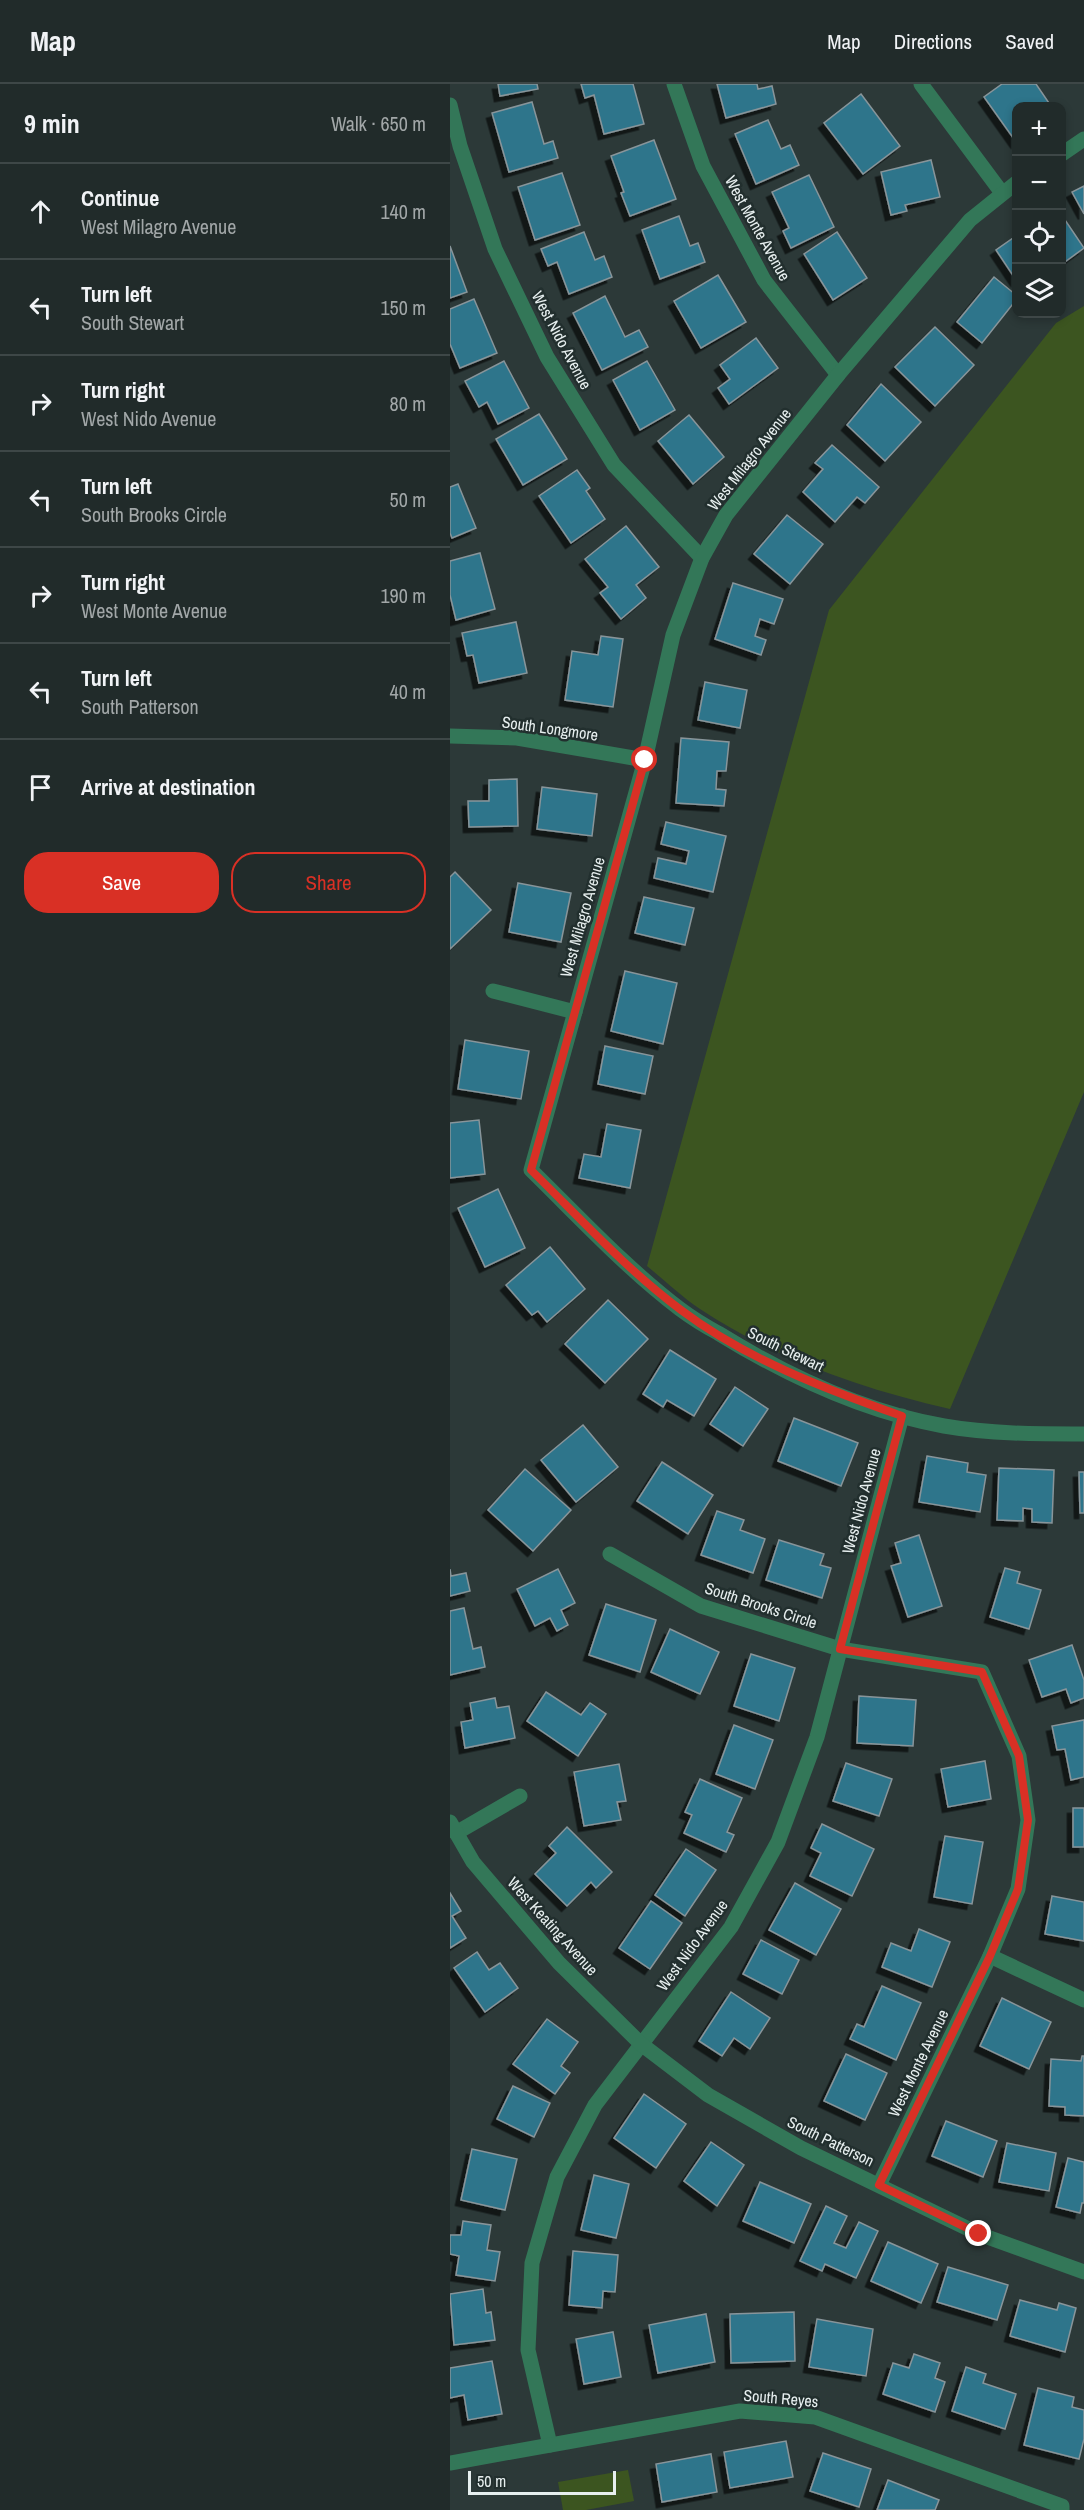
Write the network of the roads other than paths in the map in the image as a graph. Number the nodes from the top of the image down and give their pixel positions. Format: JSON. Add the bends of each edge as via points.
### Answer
{"nodes":[{"id":1,"x":674,"y":84,"type":"edge"},
{"id":2,"x":921,"y":84,"type":"edge"},
{"id":3,"x":450,"y":105,"type":"edge"},
{"id":4,"x":1084,"y":139,"type":"edge"},
{"id":5,"x":1066,"y":151,"type":"edge"},
{"id":6,"x":1012,"y":186,"type":"edge"},
{"id":7,"x":1002,"y":193,"type":"junction"},
{"id":8,"x":838,"y":375,"type":"junction"},
{"id":9,"x":702,"y":558,"type":"junction"},
{"id":10,"x":450,"y":736,"type":"edge"},
{"id":11,"x":645,"y":760,"type":"junction"},
{"id":12,"x":493,"y":991,"type":"dead end"},
{"id":13,"x":574,"y":1012,"type":"junction"},
{"id":14,"x":531,"y":1170,"type":"joint"},
{"id":15,"x":902,"y":1416,"type":"junction"},
{"id":16,"x":1084,"y":1434,"type":"edge"},
{"id":17,"x":610,"y":1554,"type":"dead end"},
{"id":18,"x":840,"y":1649,"type":"junction"},
{"id":19,"x":982,"y":1672,"type":"joint"},
{"id":20,"x":520,"y":1796,"type":"dead end"},
{"id":21,"x":453,"y":1828,"type":"edge"},
{"id":22,"x":990,"y":1956,"type":"junction"},
{"id":23,"x":1084,"y":2000,"type":"edge"},
{"id":24,"x":641,"y":2044,"type":"junction"},
{"id":25,"x":879,"y":2185,"type":"junction"},
{"id":26,"x":1084,"y":2272,"type":"edge"},
{"id":27,"x":550,"y":2445,"type":"junction"},
{"id":28,"x":450,"y":2463,"type":"edge"},
{"id":29,"x":1062,"y":2508,"type":"edge"}],
"edges":[{"from":1,"to":8,"type":"street","name":"West Monte Avenue","via":[[703,166],[764,280]]},
{"from":2,"to":7,"type":"street"},
{"from":3,"to":9,"type":"street","name":"West Nido Avenue","via":[[495,249],[548,357],[614,465]]},
{"from":4,"to":5,"type":"street"},
{"from":6,"to":7,"type":"street","name":"West Milagro Avenue"},
{"from":7,"to":8,"type":"street","name":"West Milagro Avenue","via":[[970,220]]},
{"from":8,"to":9,"type":"street","name":"West Milagro Avenue","via":[[726,515]]},
{"from":9,"to":11,"type":"street","name":"West Milagro Avenue","via":[[673,635]]},
{"from":10,"to":11,"type":"street","name":"South Longmore","via":[[517,738]]},
{"from":11,"to":13,"type":"street","name":"West Milagro Avenue"},
{"from":12,"to":13,"type":"street"},
{"from":13,"to":14,"type":"street","name":"West Milagro Avenue"},
{"from":14,"to":15,"type":"street","name":"South Stewart","via":[[644,1280],[682,1311],[793,1375]]},
{"from":15,"to":16,"type":"street","name":"South Stewart","via":[[990,1432]]},
{"from":15,"to":18,"type":"street","name":"West Nido Avenue"},
{"from":17,"to":18,"type":"street","name":"South Brooks Circle","via":[[701,1606]]},
{"from":18,"to":19,"type":"street","name":"South Brooks Circle"},
{"from":18,"to":24,"type":"street","name":"West Nido Avenue","via":[[817,1737],[778,1842],[731,1927]]},
{"from":19,"to":22,"type":"street","name":"West Monte Avenue","via":[[1019,1756],[1028,1820],[1018,1889]]},
{"from":20,"to":21,"type":"street"},
{"from":21,"to":24,"type":"street","name":"West Keating Avenue","via":[[473,1862],[560,1963]]},
{"from":22,"to":23,"type":"street"},
{"from":22,"to":25,"type":"street","name":"West Monte Avenue"},
{"from":24,"to":25,"type":"street","name":"South Patterson","via":[[708,2095],[801,2148]]},
{"from":24,"to":27,"type":"street","name":"West Nido Avenue","via":[[595,2105],[557,2176],[532,2263],[528,2350]]},
{"from":25,"to":26,"type":"street","name":"South Patterson","via":[[979,2234]]},
{"from":27,"to":28,"type":"street","name":"South Reyes"},
{"from":27,"to":29,"type":"street","name":"South Reyes","via":[[740,2411],[815,2417]]}]}
